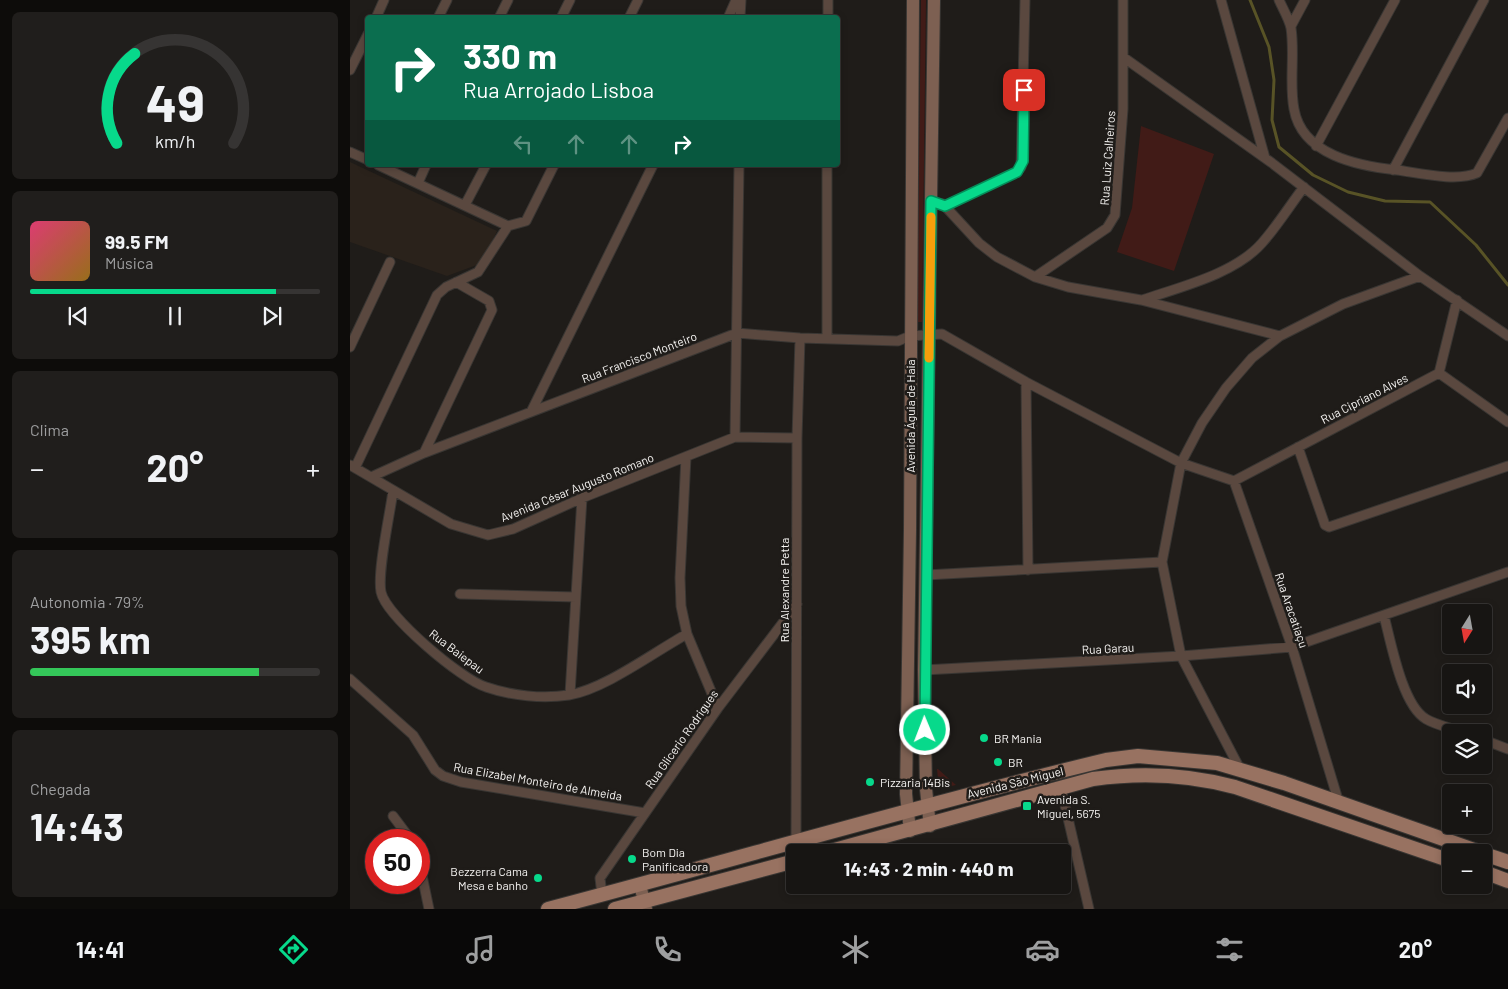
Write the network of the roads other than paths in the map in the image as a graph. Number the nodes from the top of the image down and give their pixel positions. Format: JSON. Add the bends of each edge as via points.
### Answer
{"nodes":[{"id":1,"x":384,"y":0,"type":"edge"},
{"id":2,"x":446,"y":0,"type":"edge"},
{"id":3,"x":508,"y":0,"type":"edge"},
{"id":4,"x":570,"y":0,"type":"edge"},
{"id":5,"x":638,"y":0,"type":"edge"},
{"id":6,"x":736,"y":0,"type":"edge"},
{"id":7,"x":740,"y":0,"type":"edge"},
{"id":8,"x":828,"y":0,"type":"edge"},
{"id":9,"x":914,"y":0,"type":"edge"},
{"id":10,"x":934,"y":0,"type":"edge"},
{"id":11,"x":1025,"y":0,"type":"edge"},
{"id":12,"x":1123,"y":0,"type":"edge"},
{"id":13,"x":1221,"y":0,"type":"edge"},
{"id":14,"x":1279,"y":0,"type":"edge"},
{"id":15,"x":1305,"y":0,"type":"edge"},
{"id":16,"x":1395,"y":0,"type":"edge"},
{"id":17,"x":1484,"y":0,"type":"edge"},
{"id":18,"x":377,"y":15,"type":"edge"},
{"id":19,"x":439,"y":15,"type":"edge"},
{"id":20,"x":500,"y":15,"type":"edge"},
{"id":21,"x":562,"y":15,"type":"edge"},
{"id":22,"x":630,"y":15,"type":"edge"},
{"id":23,"x":729,"y":15,"type":"edge"},
{"id":24,"x":740,"y":15,"type":"edge"},
{"id":25,"x":828,"y":15,"type":"edge"},
{"id":26,"x":1291,"y":26,"type":"junction"},
{"id":27,"x":365,"y":40,"type":"edge"},
{"id":28,"x":1123,"y":57,"type":"junction"},
{"id":29,"x":350,"y":70,"type":"edge"},
{"id":30,"x":1508,"y":118,"type":"edge"},
{"id":31,"x":1316,"y":146,"type":"junction"},
{"id":32,"x":350,"y":152,"type":"edge"},
{"id":33,"x":1265,"y":158,"type":"junction"},
{"id":34,"x":365,"y":159,"type":"edge"},
{"id":35,"x":382,"y":167,"type":"edge"},
{"id":36,"x":425,"y":167,"type":"edge"},
{"id":37,"x":485,"y":167,"type":"edge"},
{"id":38,"x":553,"y":167,"type":"edge"},
{"id":39,"x":653,"y":167,"type":"edge"},
{"id":40,"x":739,"y":167,"type":"edge"},
{"id":41,"x":827,"y":167,"type":"edge"},
{"id":42,"x":1394,"y":170,"type":"junction"},
{"id":43,"x":418,"y":183,"type":"junction"},
{"id":44,"x":1304,"y":187,"type":"junction"},
{"id":45,"x":931,"y":201,"type":"junction"},
{"id":46,"x":465,"y":205,"type":"junction"},
{"id":47,"x":945,"y":206,"type":"junction"},
{"id":48,"x":508,"y":226,"type":"junction"},
{"id":49,"x":390,"y":262,"type":"dead end"},
{"id":50,"x":1420,"y":276,"type":"junction"},
{"id":51,"x":1035,"y":277,"type":"junction"},
{"id":52,"x":456,"y":282,"type":"junction"},
{"id":53,"x":1141,"y":300,"type":"junction"},
{"id":54,"x":1457,"y":300,"type":"junction"},
{"id":55,"x":737,"y":333,"type":"junction"},
{"id":56,"x":930,"y":334,"type":"junction"},
{"id":57,"x":910,"y":336,"type":"junction"},
{"id":58,"x":1280,"y":336,"type":"junction"},
{"id":59,"x":1508,"y":336,"type":"edge"},
{"id":60,"x":800,"y":338,"type":"junction"},
{"id":61,"x":827,"y":339,"type":"junction"},
{"id":62,"x":350,"y":348,"type":"edge"},
{"id":63,"x":1439,"y":373,"type":"junction"},
{"id":64,"x":1026,"y":382,"type":"junction"},
{"id":65,"x":531,"y":412,"type":"junction"},
{"id":66,"x":1508,"y":422,"type":"edge"},
{"id":67,"x":735,"y":437,"type":"junction"},
{"id":68,"x":796,"y":438,"type":"junction"},
{"id":69,"x":1298,"y":447,"type":"junction"},
{"id":70,"x":424,"y":453,"type":"junction"},
{"id":71,"x":686,"y":457,"type":"junction"},
{"id":72,"x":1181,"y":463,"type":"junction"},
{"id":73,"x":352,"y":466,"type":"edge"},
{"id":74,"x":1508,"y":466,"type":"edge"},
{"id":75,"x":371,"y":477,"type":"junction"},
{"id":76,"x":1234,"y":481,"type":"junction"},
{"id":77,"x":393,"y":490,"type":"junction"},
{"id":78,"x":582,"y":498,"type":"junction"},
{"id":79,"x":1162,"y":562,"type":"junction"},
{"id":80,"x":1028,"y":570,"type":"junction"},
{"id":81,"x":1508,"y":572,"type":"edge"},
{"id":82,"x":926,"y":575,"type":"junction"},
{"id":83,"x":460,"y":594,"type":"dead end"},
{"id":84,"x":576,"y":597,"type":"junction"},
{"id":85,"x":797,"y":604,"type":"junction"},
{"id":86,"x":1384,"y":616,"type":"junction"},
{"id":87,"x":687,"y":634,"type":"junction"},
{"id":88,"x":1292,"y":647,"type":"junction"},
{"id":89,"x":1181,"y":656,"type":"junction"},
{"id":90,"x":924,"y":670,"type":"junction"},
{"id":91,"x":350,"y":679,"type":"edge"},
{"id":92,"x":570,"y":694,"type":"junction"},
{"id":93,"x":718,"y":708,"type":"junction"},
{"id":94,"x":1442,"y":725,"type":"edge"},
{"id":95,"x":1492,"y":743,"type":"edge"},
{"id":96,"x":1508,"y":749,"type":"edge"},
{"id":97,"x":1240,"y":769,"type":"junction"},
{"id":98,"x":1061,"y":788,"type":"junction"},
{"id":99,"x":1339,"y":803,"type":"junction"},
{"id":100,"x":927,"y":805,"type":"junction"},
{"id":101,"x":908,"y":809,"type":"junction"},
{"id":102,"x":645,"y":813,"type":"junction"},
{"id":103,"x":392,"y":816,"type":"dead end"},
{"id":104,"x":930,"y":826,"type":"junction"},
{"id":105,"x":402,"y":829,"type":"edge"},
{"id":106,"x":910,"y":831,"type":"junction"},
{"id":107,"x":796,"y":843,"type":"junction"},
{"id":108,"x":859,"y":844,"type":"edge"},
{"id":109,"x":1456,"y":844,"type":"edge"},
{"id":110,"x":1492,"y":856,"type":"edge"},
{"id":111,"x":1442,"y":858,"type":"edge"},
{"id":112,"x":1508,"y":862,"type":"edge"},
{"id":113,"x":786,"y":864,"type":"edge"},
{"id":114,"x":1492,"y":875,"type":"edge"},
{"id":115,"x":1508,"y":881,"type":"edge"},
{"id":116,"x":640,"y":885,"type":"junction"},
{"id":117,"x":426,"y":894,"type":"edge"},
{"id":118,"x":602,"y":895,"type":"junction"},
{"id":119,"x":646,"y":905,"type":"edge"},
{"id":120,"x":429,"y":909,"type":"edge"},
{"id":121,"x":548,"y":909,"type":"edge"},
{"id":122,"x":615,"y":909,"type":"edge"},
{"id":123,"x":1088,"y":909,"type":"edge"}],
"edges":[{"from":1,"to":18,"type":"street"},
{"from":2,"to":19,"type":"street"},
{"from":3,"to":20,"type":"street"},
{"from":4,"to":21,"type":"street"},
{"from":5,"to":22,"type":"street"},
{"from":6,"to":23,"type":"street"},
{"from":7,"to":24,"type":"street"},
{"from":8,"to":25,"type":"street"},
{"from":9,"to":57,"type":"main road","name":"Avenida Águia de Haia"},
{"from":10,"to":45,"type":"main road","name":"Avenida Águia de Haia"},
{"from":11,"to":47,"type":"street","via":[[1021,167],[1017,172]]},
{"from":12,"to":28,"type":"street","name":"Rua Luiz Calheiros"},
{"from":13,"to":33,"type":"street"},
{"from":14,"to":26,"type":"street"},
{"from":15,"to":26,"type":"street"},
{"from":16,"to":31,"type":"street"},
{"from":17,"to":42,"type":"street"},
{"from":26,"to":31,"type":"street","via":[[1294,108],[1303,133]]},
{"from":27,"to":29,"type":"street"},
{"from":28,"to":33,"type":"street"},
{"from":28,"to":51,"type":"street","name":"Rua Luiz Calheiros","via":[[1123,109],[1115,215],[1107,228]]},
{"from":30,"to":42,"type":"street","via":[[1477,173],[1462,177]]},
{"from":31,"to":42,"type":"street","via":[[1346,161]]},
{"from":32,"to":34,"type":"street"},
{"from":33,"to":44,"type":"street"},
{"from":35,"to":43,"type":"street"},
{"from":36,"to":43,"type":"street"},
{"from":37,"to":46,"type":"street"},
{"from":38,"to":48,"type":"street","via":[[526,221]]},
{"from":39,"to":65,"type":"street"},
{"from":40,"to":55,"type":"street"},
{"from":41,"to":61,"type":"street"},
{"from":43,"to":46,"type":"street"},
{"from":44,"to":50,"type":"street"},
{"from":44,"to":53,"type":"street","via":[[1262,244],[1245,258],[1197,282]]},
{"from":45,"to":47,"type":"street"},
{"from":45,"to":56,"type":"main road","name":"Avenida Águia de Haia"},
{"from":46,"to":48,"type":"street"},
{"from":47,"to":51,"type":"street","via":[[979,243],[997,257]]},
{"from":48,"to":52,"type":"street","via":[[478,272]]},
{"from":49,"to":62,"type":"street"},
{"from":50,"to":54,"type":"street"},
{"from":50,"to":58,"type":"street","via":[[1343,304]]},
{"from":51,"to":53,"type":"street","via":[[1068,287]]},
{"from":52,"to":70,"type":"street","via":[[489,301],[492,310]]},
{"from":52,"to":73,"type":"street","via":[[437,295]]},
{"from":53,"to":58,"type":"street"},
{"from":54,"to":59,"type":"street"},
{"from":54,"to":63,"type":"street"},
{"from":55,"to":60,"type":"street","name":"Rua Francisco Monteiro"},
{"from":55,"to":65,"type":"street","name":"Rua Francisco Monteiro"},
{"from":55,"to":67,"type":"street"},
{"from":56,"to":57,"type":"street","name":"Rua Francisco Monteiro"},
{"from":56,"to":64,"type":"street","via":[[942,334]]},
{"from":56,"to":82,"type":"main road","name":"Avenida Águia de Haia"},
{"from":57,"to":61,"type":"street","name":"Rua Francisco Monteiro","via":[[898,340]]},
{"from":57,"to":101,"type":"main road","name":"Avenida Águia de Haia"},
{"from":58,"to":72,"type":"street","via":[[1252,358],[1226,388],[1202,423]]},
{"from":60,"to":61,"type":"street","name":"Rua Francisco Monteiro"},
{"from":60,"to":68,"type":"street","name":"Rua Alexandre Petta"},
{"from":63,"to":66,"type":"street"},
{"from":63,"to":69,"type":"street","name":"Rua Cipriano Alves"},
{"from":64,"to":72,"type":"street"},
{"from":64,"to":80,"type":"street"},
{"from":65,"to":70,"type":"street","name":"Rua Francisco Monteiro"},
{"from":67,"to":68,"type":"street","name":"Avenida César Augusto Romano"},
{"from":67,"to":71,"type":"street","name":"Avenida César Augusto Romano"},
{"from":68,"to":85,"type":"street","name":"Rua Alexandre Petta"},
{"from":69,"to":74,"type":"street","via":[[1325,525],[1329,527]]},
{"from":69,"to":76,"type":"street","name":"Rua Cipriano Alves"},
{"from":70,"to":75,"type":"street","name":"Rua Francisco Monteiro"},
{"from":71,"to":78,"type":"street","name":"Avenida César Augusto Romano"},
{"from":71,"to":87,"type":"street","via":[[680,578]]},
{"from":72,"to":76,"type":"street"},
{"from":72,"to":79,"type":"street"},
{"from":73,"to":75,"type":"street","name":"Avenida César Augusto Romano"},
{"from":75,"to":77,"type":"street","name":"Avenida César Augusto Romano"},
{"from":76,"to":88,"type":"street","name":"Rua Aracatiaçu"},
{"from":77,"to":78,"type":"street","name":"Avenida César Augusto Romano","via":[[451,524],[488,535],[512,529]]},
{"from":77,"to":92,"type":"street","name":"Rua Baiepau","via":[[381,590],[392,613],[443,658],[484,687],[527,695]]},
{"from":78,"to":84,"type":"street"},
{"from":79,"to":80,"type":"street"},
{"from":79,"to":89,"type":"street"},
{"from":80,"to":82,"type":"street"},
{"from":81,"to":86,"type":"street","name":"Rua Garau"},
{"from":82,"to":90,"type":"main road","name":"Avenida Águia de Haia"},
{"from":83,"to":84,"type":"street"},
{"from":84,"to":92,"type":"street"},
{"from":85,"to":93,"type":"street","name":"Rua Glicerio Rodrigues"},
{"from":85,"to":107,"type":"street","name":"Rua Alexandre Petta"},
{"from":86,"to":88,"type":"street","name":"Rua Garau"},
{"from":86,"to":94,"type":"street","via":[[1407,695],[1414,708],[1426,719]]},
{"from":87,"to":92,"type":"street","name":"Rua Baiepau","via":[[603,682]]},
{"from":87,"to":93,"type":"street"},
{"from":88,"to":89,"type":"street","name":"Rua Garau"},
{"from":88,"to":99,"type":"street","name":"Rua Aracatiaçu"},
{"from":89,"to":90,"type":"street","name":"Rua Garau"},
{"from":89,"to":97,"type":"street"},
{"from":90,"to":100,"type":"main road","name":"Avenida Águia de Haia"},
{"from":91,"to":102,"type":"street","name":"Rua Elizabel Monteiro de Almeida","via":[[413,735],[435,770],[443,776],[461,782]]},
{"from":93,"to":102,"type":"street","name":"Rua Glicerio Rodrigues"},
{"from":95,"to":96,"type":"street"},
{"from":97,"to":99,"type":"main road","name":"Avenida São Miguel"},
{"from":97,"to":100,"type":"main road","name":"Avenida São Miguel","via":[[1187,759],[1138,756],[1106,760]]},
{"from":98,"to":104,"type":"main road","name":"Avenida São Miguel"},
{"from":98,"to":111,"type":"main road","name":"Avenida São Miguel","via":[[1124,774],[1209,780]]},
{"from":98,"to":123,"type":"street"},
{"from":99,"to":109,"type":"main road","name":"Avenida São Miguel"},
{"from":100,"to":101,"type":"main road","name":"Avenida São Miguel"},
{"from":100,"to":104,"type":"main road","name":"Avenida Águia de Haia"},
{"from":101,"to":106,"type":"main road","name":"Avenida Águia de Haia"},
{"from":101,"to":107,"type":"main road","name":"Avenida São Miguel"},
{"from":102,"to":118,"type":"street","name":"Rua Glicerio Rodrigues","via":[[600,878]]},
{"from":103,"to":105,"type":"street"},
{"from":104,"to":106,"type":"main road","name":"Avenida São Miguel"},
{"from":106,"to":108,"type":"main road","name":"Avenida São Miguel"},
{"from":107,"to":116,"type":"main road","name":"Avenida São Miguel"},
{"from":110,"to":112,"type":"main road","name":"Avenida São Miguel"},
{"from":113,"to":119,"type":"main road"},
{"from":114,"to":115,"type":"main road"},
{"from":116,"to":118,"type":"main road","name":"Avenida São Miguel"},
{"from":116,"to":119,"type":"main road"},
{"from":117,"to":120,"type":"street"},
{"from":118,"to":121,"type":"main road","name":"Avenida São Miguel"},
{"from":119,"to":122,"type":"main road"}]}
